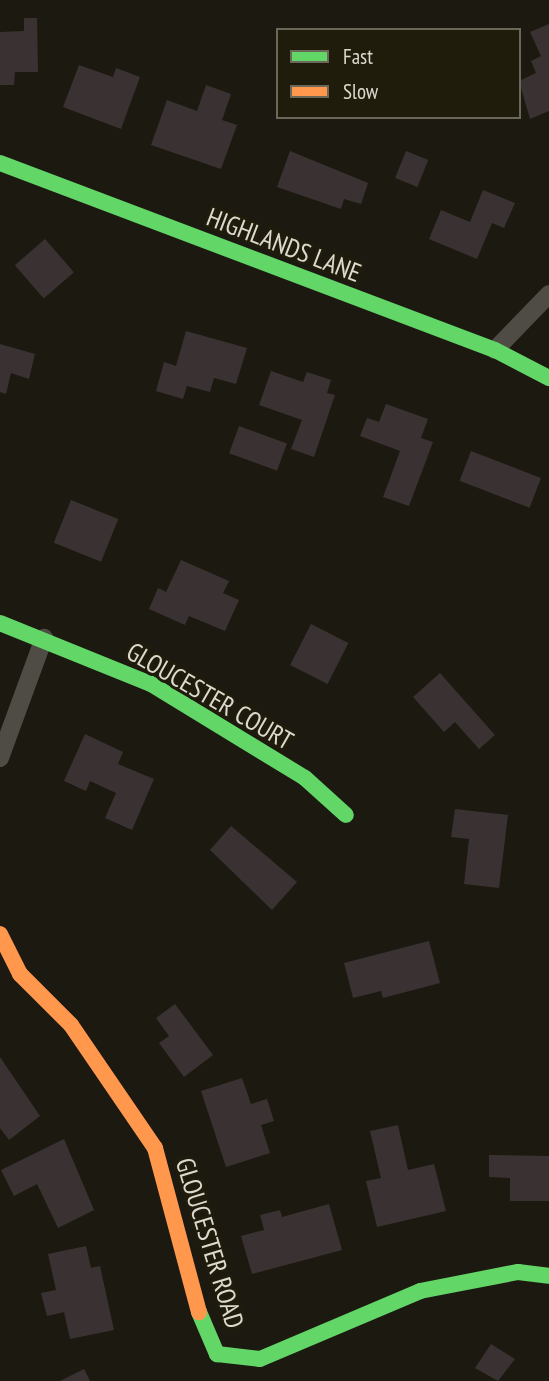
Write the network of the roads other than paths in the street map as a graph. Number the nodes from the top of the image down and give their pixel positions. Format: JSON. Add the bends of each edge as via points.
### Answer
{"nodes":[{"id":1,"x":0,"y":163,"type":"edge"},
{"id":2,"x":549,"y":294,"type":"edge"},
{"id":3,"x":495,"y":350,"type":"junction"},
{"id":4,"x":549,"y":378,"type":"edge"},
{"id":5,"x":0,"y":623,"type":"edge"},
{"id":6,"x":44,"y":638,"type":"junction"},
{"id":7,"x":0,"y":758,"type":"edge"},
{"id":8,"x":346,"y":815,"type":"dead end"},
{"id":9,"x":0,"y":934,"type":"edge"},
{"id":10,"x":549,"y":1276,"type":"edge"}],
"edges":[{"from":1,"to":3,"type":"street","name":"HIGHLANDS LANE"},
{"from":2,"to":3,"type":"street"},
{"from":3,"to":4,"type":"street","name":"HIGHLANDS LANE"},
{"from":5,"to":6,"type":"street","name":"GLOUCESTER COURT"},
{"from":6,"to":7,"type":"street"},
{"from":6,"to":8,"type":"street","name":"GLOUCESTER COURT","via":[[151,684],[304,778]]},
{"from":9,"to":10,"type":"street","name":"GLOUCESTER ROAD","via":[[20,974],[71,1025],[155,1148],[194,1299],[217,1354],[260,1359],[420,1291],[518,1272]]}]}
